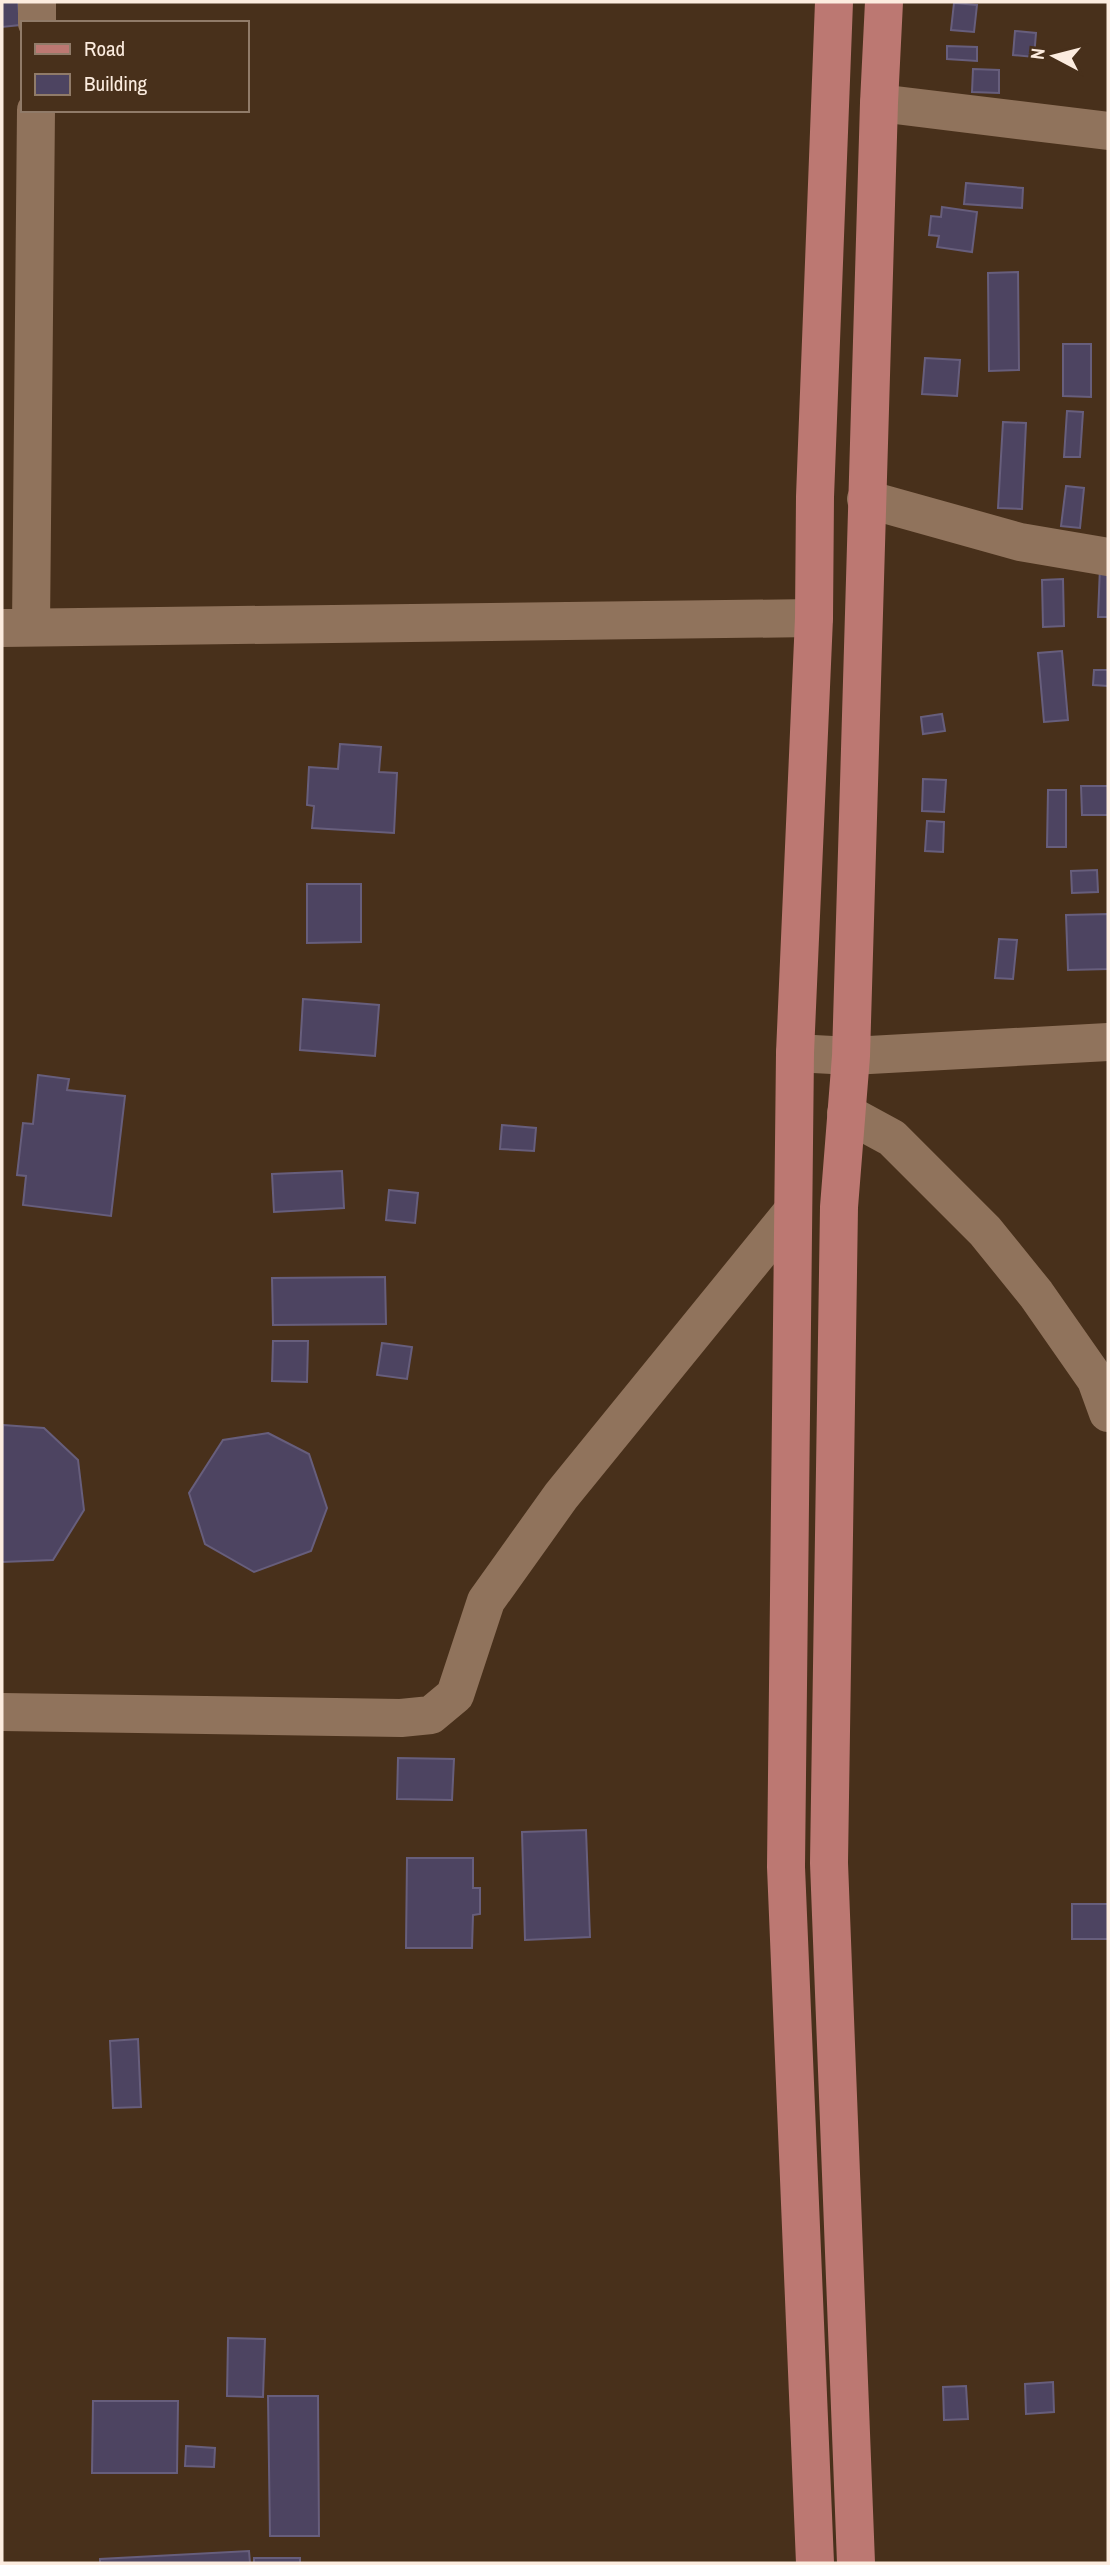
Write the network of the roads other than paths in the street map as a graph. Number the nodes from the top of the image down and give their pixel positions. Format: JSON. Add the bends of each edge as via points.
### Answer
{"nodes":[{"id":1,"x":37,"y":2,"type":"edge"},
{"id":2,"x":834,"y":2,"type":"edge"},
{"id":3,"x":884,"y":2,"type":"edge"},
{"id":4,"x":37,"y":21,"type":"edge"},
{"id":5,"x":879,"y":103,"type":"junction"},
{"id":6,"x":36,"y":112,"type":"edge"},
{"id":7,"x":1108,"y":131,"type":"edge"},
{"id":8,"x":866,"y":499,"type":"junction"},
{"id":9,"x":1108,"y":557,"type":"edge"},
{"id":10,"x":814,"y":618,"type":"junction"},
{"id":11,"x":16,"y":627,"type":"edge"},
{"id":12,"x":1108,"y":1042,"type":"edge"},
{"id":13,"x":795,"y":1053,"type":"junction"},
{"id":14,"x":851,"y":1056,"type":"junction"},
{"id":15,"x":846,"y":1113,"type":"junction"},
{"id":16,"x":792,"y":1212,"type":"junction"},
{"id":17,"x":1108,"y":1413,"type":"edge"},
{"id":18,"x":2,"y":1712,"type":"edge"},
{"id":19,"x":815,"y":2563,"type":"edge"},
{"id":20,"x":856,"y":2563,"type":"edge"}],
"edges":[{"from":1,"to":4,"type":"street"},
{"from":2,"to":10,"type":"main road","via":[[814,497]]},
{"from":3,"to":5,"type":"main road"},
{"from":5,"to":7,"type":"street"},
{"from":5,"to":8,"type":"main road"},
{"from":6,"to":11,"type":"street"},
{"from":8,"to":9,"type":"street","via":[[1020,542]]},
{"from":8,"to":14,"type":"main road"},
{"from":10,"to":11,"type":"street"},
{"from":10,"to":13,"type":"main road"},
{"from":12,"to":14,"type":"street"},
{"from":13,"to":14,"type":"street"},
{"from":13,"to":16,"type":"main road"},
{"from":14,"to":15,"type":"main road"},
{"from":15,"to":17,"type":"street","via":[[892,1138],[985,1231],[1096,1380]]},
{"from":15,"to":20,"type":"main road","via":[[839,1206],[829,1863]]},
{"from":16,"to":18,"type":"street","via":[[561,1496],[486,1601],[455,1695],[431,1715]]},
{"from":16,"to":19,"type":"main road","via":[[786,1867]]}]}
